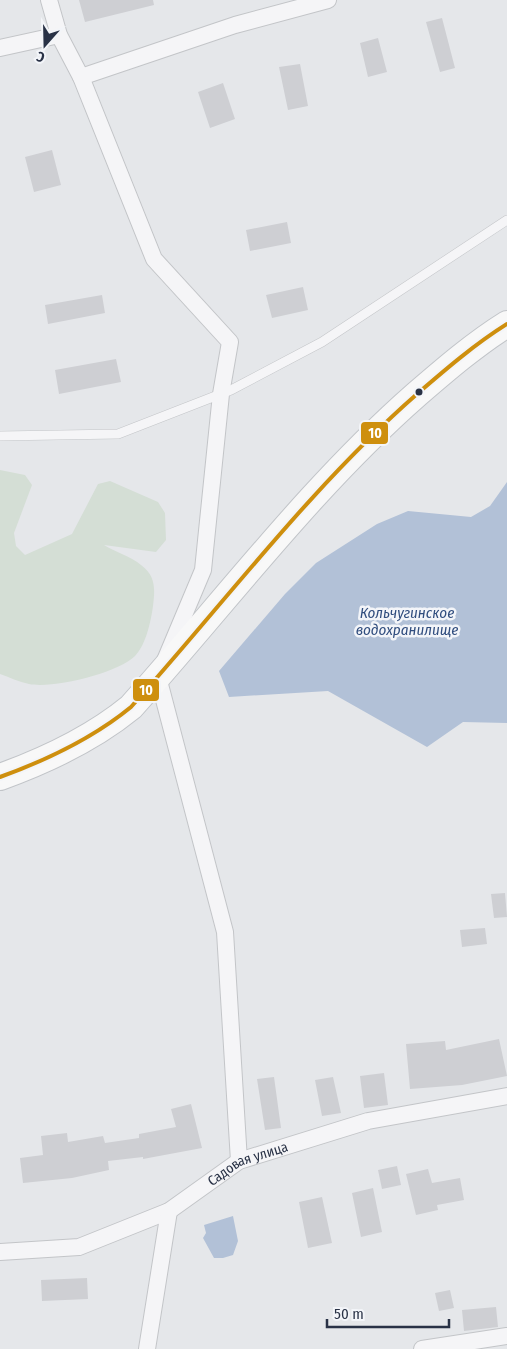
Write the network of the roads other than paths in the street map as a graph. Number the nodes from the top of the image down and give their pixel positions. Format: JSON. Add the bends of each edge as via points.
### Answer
{"nodes":[{"id":1,"x":49,"y":0,"type":"edge"},
{"id":2,"x":328,"y":0,"type":"edge"},
{"id":3,"x":59,"y":35,"type":"junction"},
{"id":4,"x":0,"y":48,"type":"edge"},
{"id":5,"x":81,"y":77,"type":"junction"},
{"id":6,"x":507,"y":220,"type":"edge"},
{"id":7,"x":507,"y":324,"type":"edge"},
{"id":8,"x":221,"y":394,"type":"junction"},
{"id":9,"x":0,"y":436,"type":"edge"},
{"id":10,"x":158,"y":677,"type":"junction"},
{"id":11,"x":0,"y":777,"type":"edge"},
{"id":12,"x":507,"y":1096,"type":"edge"},
{"id":13,"x":239,"y":1161,"type":"junction"},
{"id":14,"x":169,"y":1211,"type":"junction"},
{"id":15,"x":0,"y":1252,"type":"edge"},
{"id":16,"x":507,"y":1336,"type":"edge"},
{"id":17,"x":147,"y":1349,"type":"edge"},
{"id":18,"x":422,"y":1349,"type":"edge"}],
"edges":[{"from":1,"to":3,"type":"street"},
{"from":2,"to":5,"type":"street","via":[[235,25]]},
{"from":3,"to":4,"type":"street"},
{"from":3,"to":5,"type":"street"},
{"from":5,"to":8,"type":"street","via":[[154,260],[230,342]]},
{"from":6,"to":8,"type":"lane","via":[[322,342]]},
{"from":7,"to":10,"type":"main road","via":[[442,372],[374,432],[317,491]]},
{"from":8,"to":9,"type":"lane","via":[[118,434]]},
{"from":8,"to":10,"type":"street","via":[[203,570]]},
{"from":10,"to":11,"type":"main road","via":[[131,707],[90,738]]},
{"from":10,"to":13,"type":"street","via":[[225,932]]},
{"from":12,"to":13,"type":"street","name":"Садовая улица","via":[[368,1121]]},
{"from":13,"to":14,"type":"street","name":"Садовая улица"},
{"from":14,"to":15,"type":"street","name":"Садовая улица","via":[[79,1247]]},
{"from":14,"to":17,"type":"street"},
{"from":16,"to":18,"type":"street"}]}
